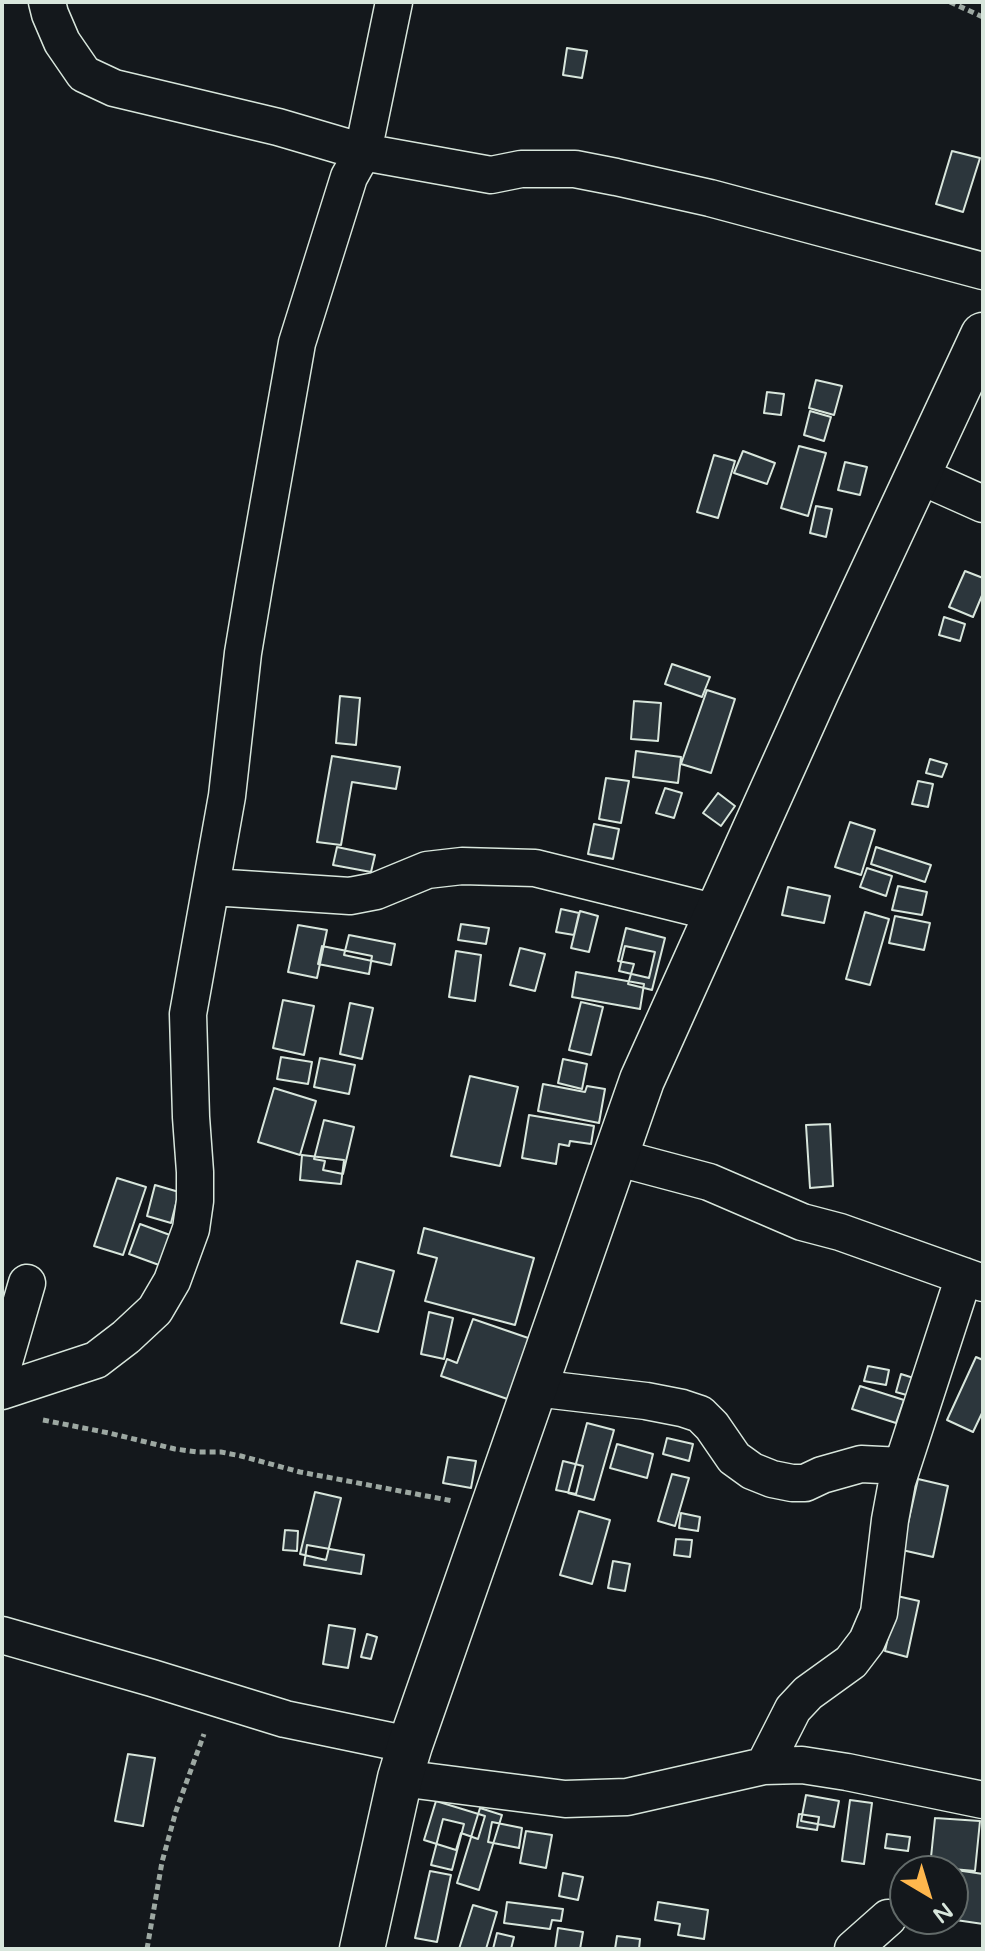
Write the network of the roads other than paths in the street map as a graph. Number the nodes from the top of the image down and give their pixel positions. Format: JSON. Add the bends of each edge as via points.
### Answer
{"nodes":[{"id":1,"x":47,"y":2,"type":"edge"},
{"id":2,"x":394,"y":2,"type":"edge"},
{"id":3,"x":363,"y":152,"type":"junction"},
{"id":4,"x":983,"y":271,"type":"edge"},
{"id":5,"x":983,"y":335,"type":"edge"},
{"id":6,"x":918,"y":475,"type":"junction"},
{"id":7,"x":983,"y":504,"type":"edge"},
{"id":8,"x":212,"y":887,"type":"junction"},
{"id":9,"x":717,"y":913,"type":"junction"},
{"id":10,"x":615,"y":1157,"type":"junction"},
{"id":11,"x":974,"y":1280,"type":"edge"},
{"id":12,"x":27,"y":1283,"type":"dead end"},
{"id":13,"x":2,"y":1369,"type":"edge"},
{"id":14,"x":535,"y":1388,"type":"junction"},
{"id":15,"x":2,"y":1391,"type":"edge"},
{"id":16,"x":902,"y":1466,"type":"junction"},
{"id":17,"x":2,"y":1635,"type":"edge"},
{"id":18,"x":405,"y":1762,"type":"junction"},
{"id":19,"x":764,"y":1766,"type":"junction"},
{"id":20,"x":983,"y":1800,"type":"edge"},
{"id":21,"x":888,"y":1918,"type":"dead end"},
{"id":22,"x":362,"y":1949,"type":"edge"},
{"id":23,"x":853,"y":1949,"type":"edge"}],
"edges":[{"from":1,"to":3,"type":"street","via":[[62,42],[84,74],[114,88]]},
{"from":2,"to":3,"type":"street"},
{"from":3,"to":4,"type":"street","via":[[491,175],[575,169],[710,198]]},
{"from":3,"to":8,"type":"street","via":[[349,177],[297,343],[245,638]]},
{"from":5,"to":6,"type":"street"},
{"from":6,"to":7,"type":"street"},
{"from":6,"to":9,"type":"street"},
{"from":8,"to":9,"type":"street","via":[[350,896],[427,870],[535,868]]},
{"from":8,"to":15,"type":"street","via":[[188,1014],[195,1201],[172,1281],[155,1310],[96,1360]]},
{"from":9,"to":10,"type":"street","via":[[642,1080]]},
{"from":10,"to":11,"type":"street","via":[[709,1182],[802,1222]]},
{"from":10,"to":14,"type":"street"},
{"from":11,"to":16,"type":"street"},
{"from":12,"to":13,"type":"street"},
{"from":14,"to":16,"type":"street","via":[[646,1401],[700,1414],[734,1458],[772,1479],[805,1483],[861,1464]]},
{"from":14,"to":18,"type":"street"},
{"from":16,"to":19,"type":"street","via":[[879,1613],[867,1641],[851,1662],[793,1709]]},
{"from":17,"to":18,"type":"street","via":[[219,1698]]},
{"from":18,"to":19,"type":"street","via":[[565,1799],[627,1797]]},
{"from":18,"to":22,"type":"street"},
{"from":19,"to":20,"type":"street","via":[[802,1765]]},
{"from":21,"to":23,"type":"street"}]}
